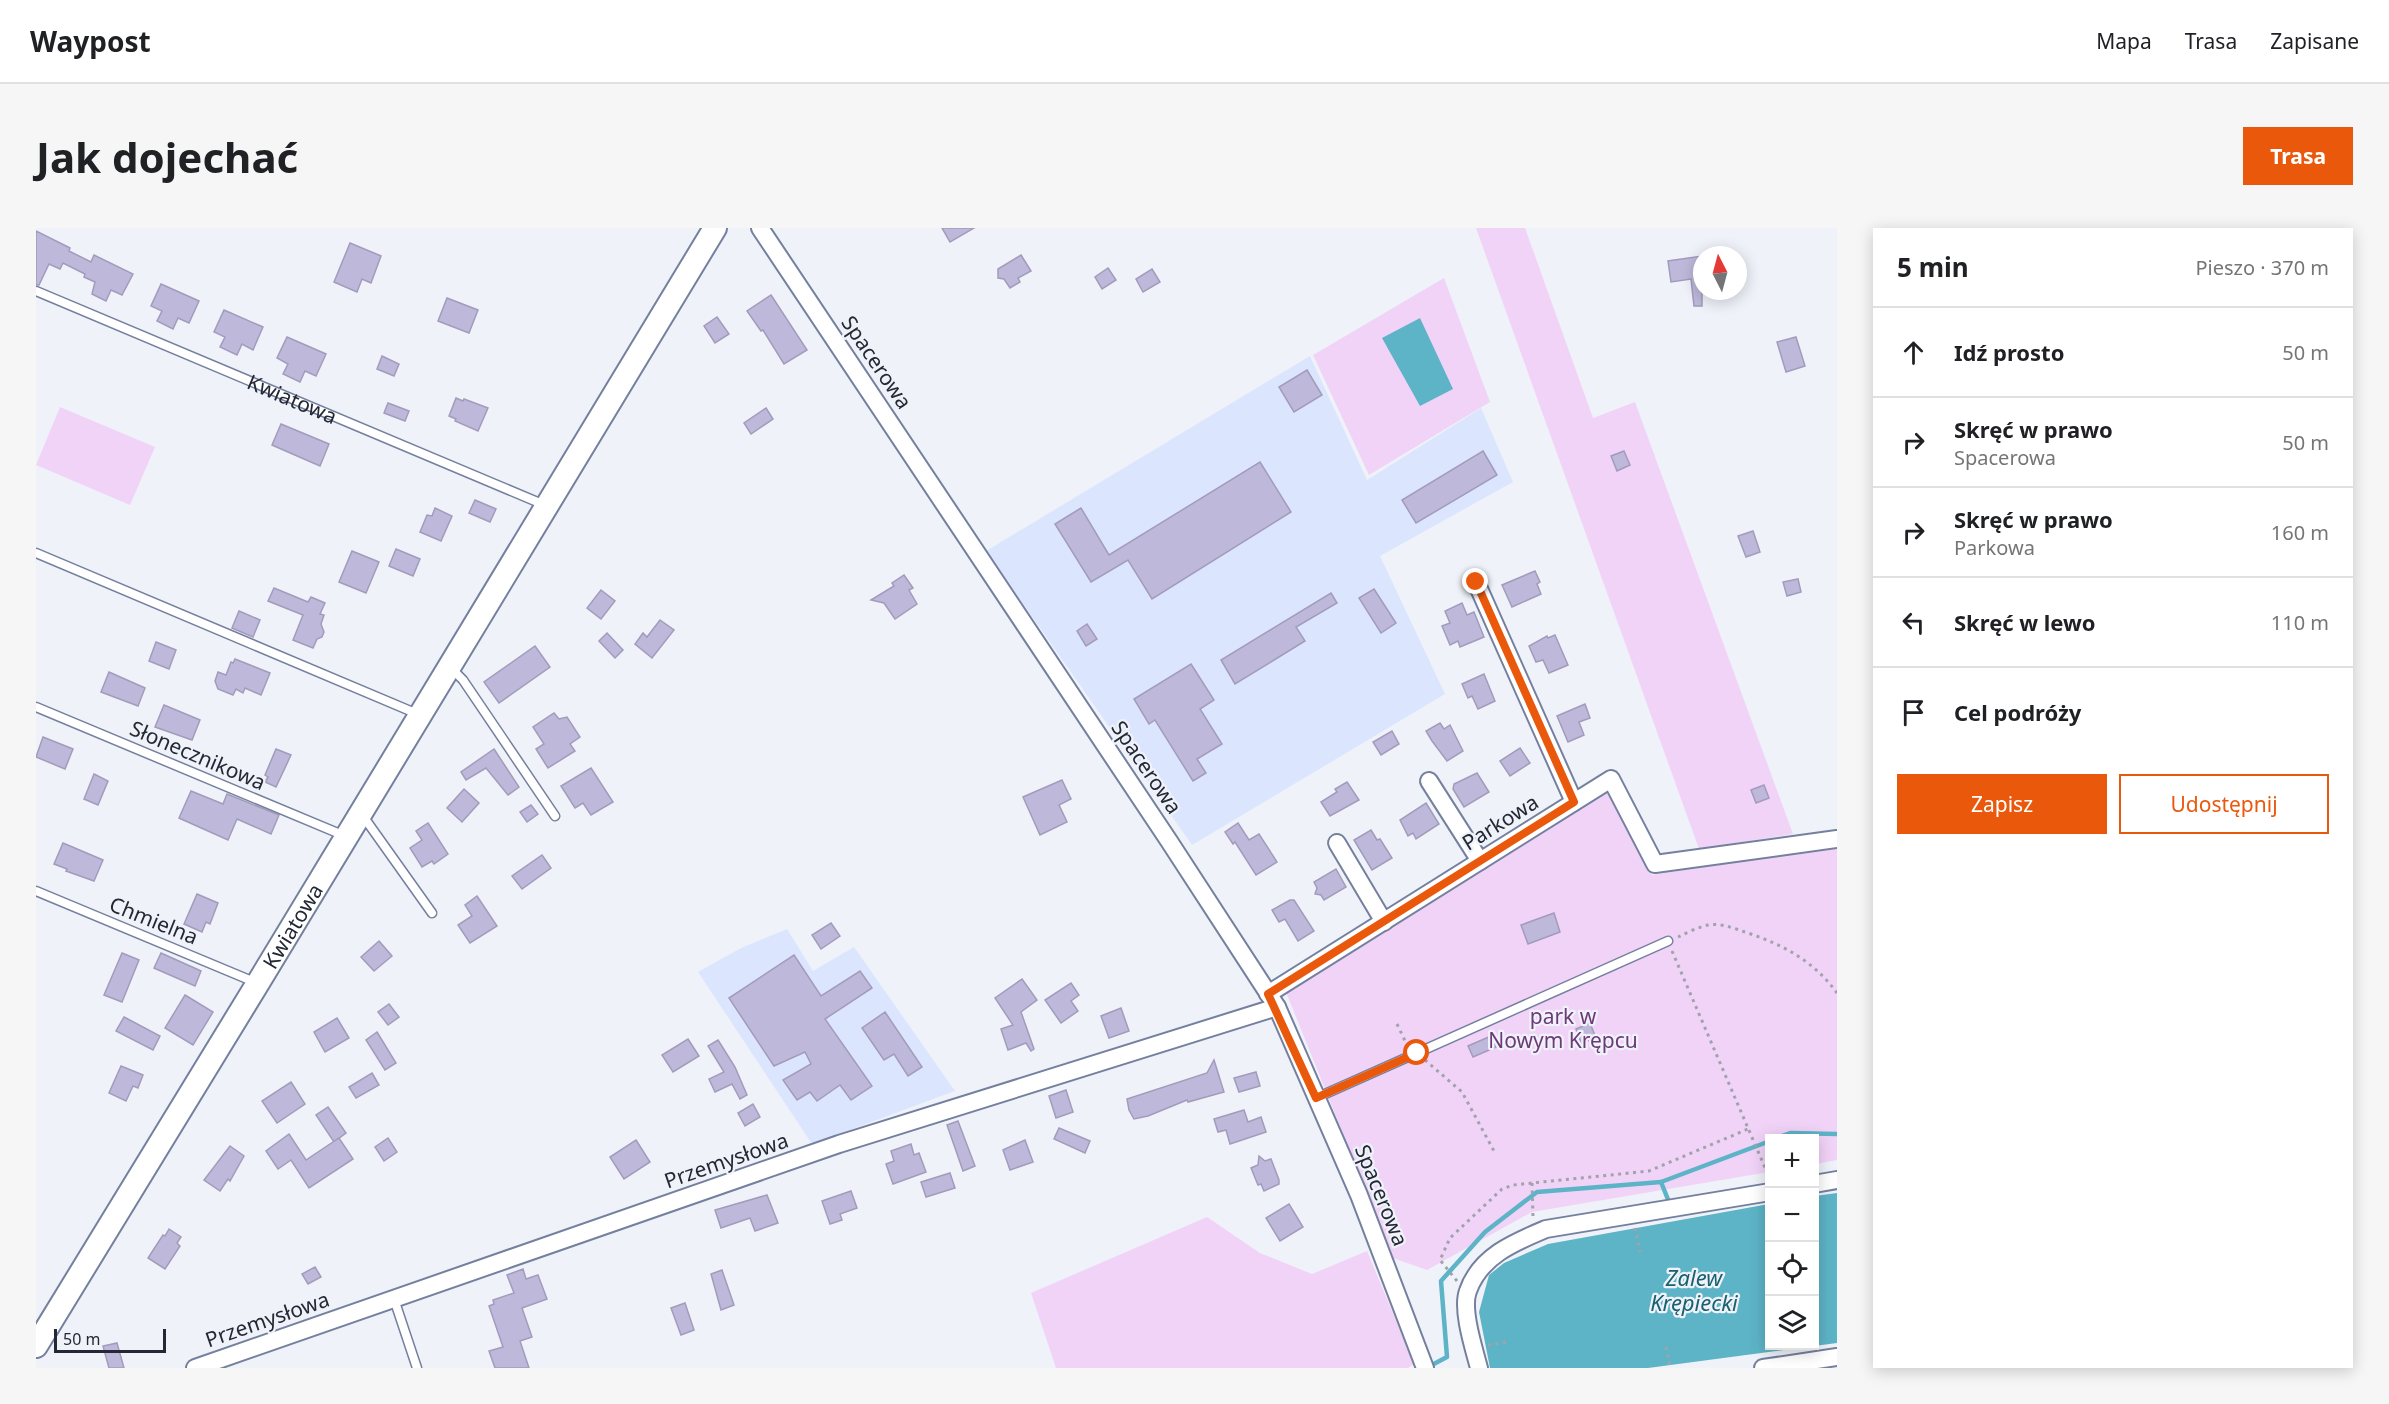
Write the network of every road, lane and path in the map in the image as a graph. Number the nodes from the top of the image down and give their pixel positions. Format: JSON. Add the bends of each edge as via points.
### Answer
{"nodes":[{"id":1,"x":715,"y":228,"type":"edge"},
{"id":2,"x":760,"y":228,"type":"edge"},
{"id":3,"x":36,"y":291,"type":"edge"},
{"id":4,"x":547,"y":506,"type":"junction"},
{"id":5,"x":36,"y":553,"type":"edge"},
{"id":6,"x":1476,"y":582,"type":"dead end"},
{"id":7,"x":449,"y":667,"type":"junction"},
{"id":8,"x":36,"y":707,"type":"edge"},
{"id":9,"x":420,"y":715,"type":"junction"},
{"id":10,"x":1430,"y":781,"type":"dead end"},
{"id":11,"x":1574,"y":802,"type":"junction"},
{"id":12,"x":361,"y":813,"type":"junction"},
{"id":13,"x":555,"y":816,"type":"dead end"},
{"id":14,"x":347,"y":837,"type":"junction"},
{"id":15,"x":1837,"y":839,"type":"edge"},
{"id":16,"x":1337,"y":843,"type":"dead end"},
{"id":17,"x":1480,"y":861,"type":"junction"},
{"id":18,"x":36,"y":891,"type":"edge"},
{"id":19,"x":432,"y":913,"type":"dead end"},
{"id":20,"x":1384,"y":922,"type":"junction"},
{"id":21,"x":1668,"y":941,"type":"junction"},
{"id":22,"x":258,"y":983,"type":"junction"},
{"id":23,"x":1837,"y":993,"type":"edge"},
{"id":24,"x":1272,"y":1001,"type":"junction"},
{"id":25,"x":1397,"y":1024,"type":"dead end"},
{"id":26,"x":1414,"y":1054,"type":"junction"},
{"id":27,"x":1316,"y":1098,"type":"junction"},
{"id":28,"x":1748,"y":1129,"type":"junction"},
{"id":29,"x":1494,"y":1151,"type":"dead end"},
{"id":30,"x":1765,"y":1167,"type":"edge"},
{"id":31,"x":1837,"y":1180,"type":"edge"},
{"id":32,"x":1819,"y":1183,"type":"edge"},
{"id":33,"x":1532,"y":1185,"type":"junction"},
{"id":34,"x":1765,"y":1192,"type":"edge"},
{"id":35,"x":1533,"y":1208,"type":"dead end"},
{"id":36,"x":1632,"y":1214,"type":"junction"},
{"id":37,"x":1640,"y":1252,"type":"dead end"},
{"id":38,"x":1454,"y":1278,"type":"dead end"},
{"id":39,"x":394,"y":1299,"type":"junction"},
{"id":40,"x":1507,"y":1342,"type":"dead end"},
{"id":41,"x":36,"y":1346,"type":"edge"},
{"id":42,"x":1666,"y":1347,"type":"dead end"},
{"id":43,"x":1474,"y":1348,"type":"junction"},
{"id":44,"x":1837,"y":1358,"type":"edge"},
{"id":45,"x":1424,"y":1363,"type":"edge"},
{"id":46,"x":195,"y":1368,"type":"edge"},
{"id":47,"x":417,"y":1368,"type":"edge"},
{"id":48,"x":1479,"y":1368,"type":"edge"},
{"id":49,"x":1670,"y":1368,"type":"edge"},
{"id":50,"x":1763,"y":1368,"type":"edge"}],
"edges":[{"from":1,"to":4,"type":"street","name":"Kwiatowa"},
{"from":2,"to":24,"type":"street","name":"Spacerowa","via":[[1163,831]]},
{"from":3,"to":4,"type":"lane","name":"Kwiatowa"},
{"from":4,"to":7,"type":"street","name":"Kwiatowa"},
{"from":5,"to":9,"type":"lane"},
{"from":6,"to":11,"type":"street"},
{"from":7,"to":9,"type":"street","name":"Kwiatowa"},
{"from":7,"to":13,"type":"lane","via":[[463,680]]},
{"from":8,"to":14,"type":"lane","name":"Słonecznikowa"},
{"from":9,"to":12,"type":"street","name":"Kwiatowa"},
{"from":10,"to":17,"type":"street"},
{"from":11,"to":15,"type":"street","name":"Parkowa","via":[[1611,779],[1655,864]]},
{"from":11,"to":17,"type":"street","name":"Parkowa"},
{"from":12,"to":14,"type":"street","name":"Kwiatowa"},
{"from":12,"to":19,"type":"lane"},
{"from":14,"to":22,"type":"street","name":"Kwiatowa"},
{"from":16,"to":20,"type":"street"},
{"from":17,"to":20,"type":"street","name":"Parkowa"},
{"from":18,"to":22,"type":"lane","name":"Chmielna"},
{"from":20,"to":24,"type":"street","name":"Parkowa"},
{"from":21,"to":23,"type":"path","via":[[1708,925],[1726,926],[1800,956]]},
{"from":21,"to":26,"type":"lane"},
{"from":21,"to":28,"type":"path"},
{"from":22,"to":41,"type":"street","name":"Kwiatowa"},
{"from":24,"to":27,"type":"street","name":"Spacerowa"},
{"from":24,"to":39,"type":"street","name":"Przemysłowa","via":[[839,1144]]},
{"from":25,"to":26,"type":"path"},
{"from":26,"to":27,"type":"lane"},
{"from":26,"to":29,"type":"path","via":[[1462,1092]]},
{"from":27,"to":45,"type":"street","name":"Spacerowa","via":[[1359,1195]]},
{"from":28,"to":30,"type":"path"},
{"from":28,"to":33,"type":"path","via":[[1649,1171]]},
{"from":31,"to":32,"type":"street"},
{"from":33,"to":35,"type":"path"},
{"from":33,"to":38,"type":"path","via":[[1502,1189],[1450,1238],[1440,1260]]},
{"from":34,"to":36,"type":"street"},
{"from":36,"to":37,"type":"path"},
{"from":36,"to":43,"type":"street","via":[[1546,1229],[1511,1244],[1484,1264],[1467,1292]]},
{"from":39,"to":46,"type":"street","name":"Przemysłowa"},
{"from":39,"to":47,"type":"lane"},
{"from":40,"to":43,"type":"path"},
{"from":42,"to":49,"type":"path"},
{"from":43,"to":48,"type":"street"},
{"from":44,"to":50,"type":"street"}]}
